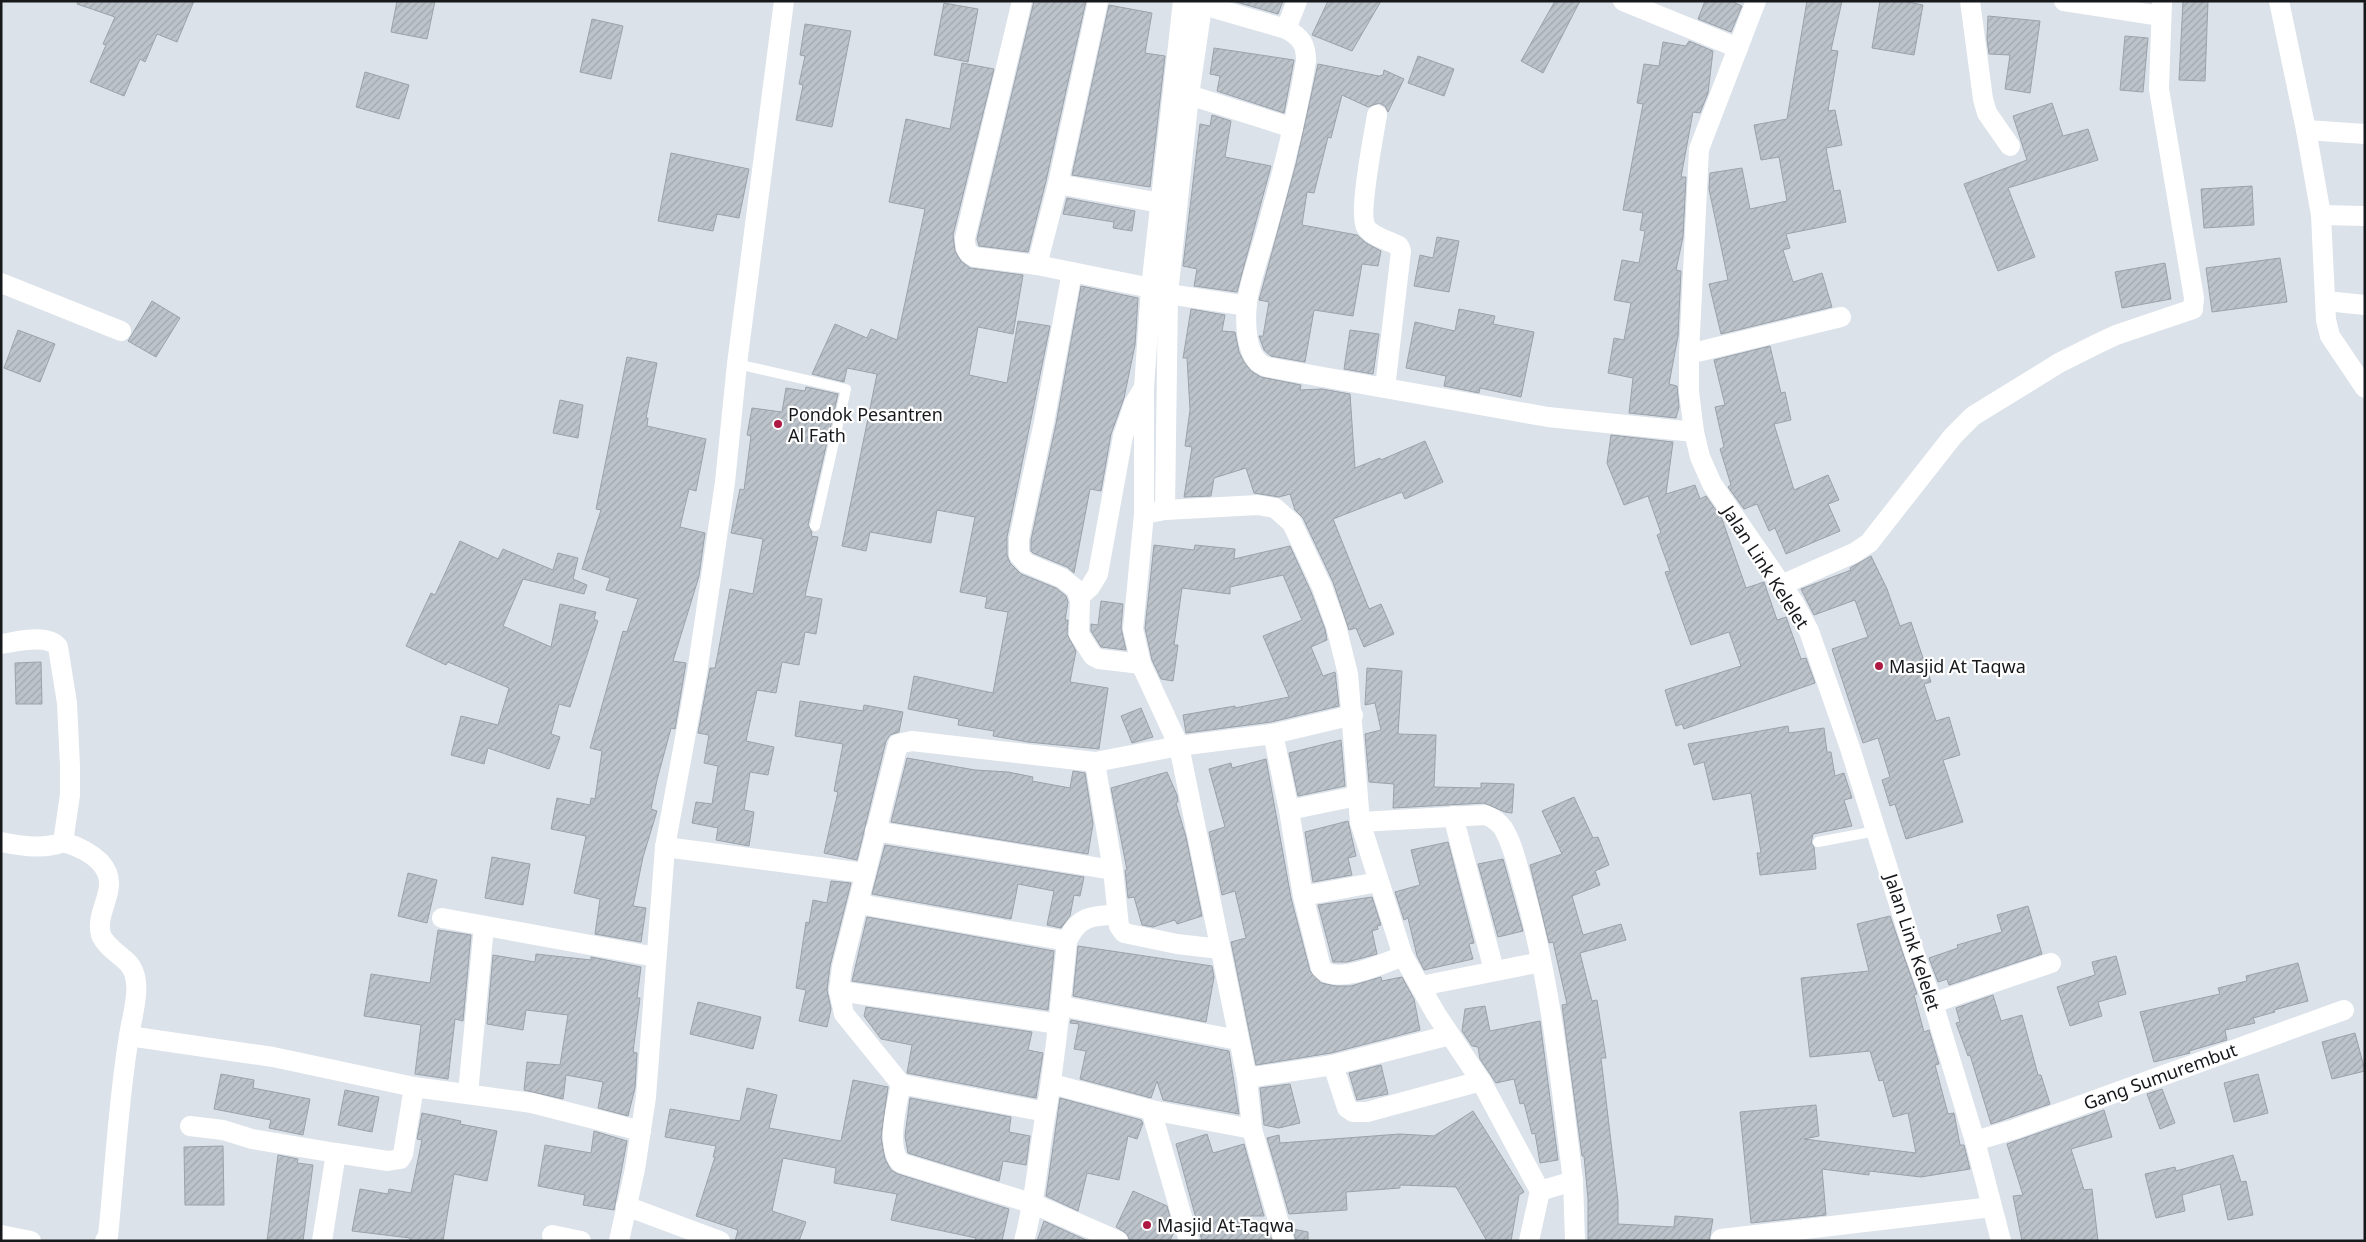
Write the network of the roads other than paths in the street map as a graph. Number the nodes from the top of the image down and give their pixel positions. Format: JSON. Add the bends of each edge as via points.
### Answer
{"nodes":[{"id":1,"x":784,"y":1,"type":"edge"},
{"id":2,"x":1022,"y":1,"type":"edge"},
{"id":3,"x":1098,"y":1,"type":"edge"},
{"id":4,"x":1297,"y":1,"type":"edge"},
{"id":5,"x":1623,"y":1,"type":"edge"},
{"id":6,"x":1756,"y":1,"type":"edge"},
{"id":7,"x":1970,"y":1,"type":"edge"},
{"id":8,"x":2064,"y":1,"type":"edge"},
{"id":9,"x":2278,"y":1,"type":"edge"},
{"id":10,"x":1194,"y":3,"type":"edge"},
{"id":11,"x":2162,"y":9,"type":"edge"},
{"id":12,"x":1286,"y":29,"type":"junction"},
{"id":13,"x":1738,"y":48,"type":"junction"},
{"id":14,"x":1189,"y":95,"type":"junction"},
{"id":15,"x":1377,"y":115,"type":"dead end"},
{"id":16,"x":1293,"y":128,"type":"junction"},
{"id":17,"x":2306,"y":130,"type":"junction"},
{"id":18,"x":2365,"y":134,"type":"edge"},
{"id":19,"x":2010,"y":146,"type":"dead end"},
{"id":20,"x":1172,"y":175,"type":"junction"},
{"id":21,"x":1058,"y":184,"type":"junction"},
{"id":22,"x":1160,"y":203,"type":"junction"},
{"id":23,"x":2321,"y":215,"type":"junction"},
{"id":24,"x":2365,"y":216,"type":"edge"},
{"id":25,"x":1036,"y":265,"type":"junction"},
{"id":26,"x":1072,"y":272,"type":"junction"},
{"id":27,"x":1,"y":283,"type":"edge"},
{"id":28,"x":1159,"y":291,"type":"junction"},
{"id":29,"x":2326,"y":301,"type":"junction"},
{"id":30,"x":1247,"y":302,"type":"junction"},
{"id":31,"x":2365,"y":305,"type":"edge"},
{"id":32,"x":1841,"y":317,"type":"dead end"},
{"id":33,"x":121,"y":331,"type":"dead end"},
{"id":34,"x":1689,"y":354,"type":"junction"},
{"id":35,"x":737,"y":364,"type":"junction"},
{"id":36,"x":2364,"y":386,"type":"edge"},
{"id":37,"x":1144,"y":388,"type":"junction"},
{"id":38,"x":1385,"y":388,"type":"junction"},
{"id":39,"x":1694,"y":432,"type":"junction"},
{"id":40,"x":1165,"y":510,"type":"junction"},
{"id":41,"x":1144,"y":514,"type":"junction"},
{"id":42,"x":815,"y":526,"type":"dead end"},
{"id":43,"x":1781,"y":585,"type":"junction"},
{"id":44,"x":1080,"y":596,"type":"junction"},
{"id":45,"x":1,"y":644,"type":"edge"},
{"id":46,"x":1141,"y":664,"type":"junction"},
{"id":47,"x":1353,"y":716,"type":"junction"},
{"id":48,"x":1273,"y":734,"type":"junction"},
{"id":49,"x":1179,"y":746,"type":"junction"},
{"id":50,"x":1095,"y":762,"type":"junction"},
{"id":51,"x":1357,"y":796,"type":"junction"},
{"id":52,"x":1290,"y":810,"type":"junction"},
{"id":53,"x":1453,"y":816,"type":"junction"},
{"id":54,"x":1360,"y":822,"type":"junction"},
{"id":55,"x":875,"y":831,"type":"junction"},
{"id":56,"x":1876,"y":831,"type":"junction"},
{"id":57,"x":1,"y":842,"type":"edge"},
{"id":58,"x":63,"y":842,"type":"junction"},
{"id":59,"x":1818,"y":842,"type":"dead end"},
{"id":60,"x":665,"y":847,"type":"junction"},
{"id":61,"x":1113,"y":870,"type":"junction"},
{"id":62,"x":864,"y":873,"type":"junction"},
{"id":63,"x":1378,"y":882,"type":"junction"},
{"id":64,"x":1304,"y":896,"type":"junction"},
{"id":65,"x":859,"y":904,"type":"junction"},
{"id":66,"x":1116,"y":915,"type":"junction"},
{"id":67,"x":442,"y":918,"type":"dead end"},
{"id":68,"x":484,"y":926,"type":"junction"},
{"id":69,"x":1067,"y":941,"type":"junction"},
{"id":70,"x":1220,"y":949,"type":"junction"},
{"id":71,"x":1403,"y":956,"type":"junction"},
{"id":72,"x":656,"y":958,"type":"junction"},
{"id":73,"x":1540,"y":962,"type":"junction"},
{"id":74,"x":2051,"y":963,"type":"dead end"},
{"id":75,"x":1494,"y":970,"type":"junction"},
{"id":76,"x":1420,"y":986,"type":"junction"},
{"id":77,"x":840,"y":991,"type":"junction"},
{"id":78,"x":1933,"y":1003,"type":"junction"},
{"id":79,"x":2344,"y":1010,"type":"dead end"},
{"id":80,"x":1059,"y":1015,"type":"junction"},
{"id":81,"x":1450,"y":1035,"type":"junction"},
{"id":82,"x":129,"y":1036,"type":"junction"},
{"id":83,"x":1238,"y":1040,"type":"junction"},
{"id":84,"x":1333,"y":1065,"type":"junction"},
{"id":85,"x":1246,"y":1078,"type":"junction"},
{"id":86,"x":1481,"y":1081,"type":"junction"},
{"id":87,"x":901,"y":1084,"type":"junction"},
{"id":88,"x":1052,"y":1084,"type":"junction"},
{"id":89,"x":414,"y":1087,"type":"junction"},
{"id":90,"x":468,"y":1093,"type":"junction"},
{"id":91,"x":1151,"y":1110,"type":"junction"},
{"id":92,"x":1046,"y":1112,"type":"junction"},
{"id":93,"x":190,"y":1126,"type":"dead end"},
{"id":94,"x":1252,"y":1129,"type":"junction"},
{"id":95,"x":641,"y":1131,"type":"junction"},
{"id":96,"x":1975,"y":1140,"type":"junction"},
{"id":97,"x":336,"y":1153,"type":"junction"},
{"id":98,"x":1574,"y":1181,"type":"junction"},
{"id":99,"x":1540,"y":1191,"type":"junction"},
{"id":100,"x":1034,"y":1204,"type":"junction"},
{"id":101,"x":626,"y":1206,"type":"junction"},
{"id":102,"x":1992,"y":1207,"type":"junction"},
{"id":103,"x":1,"y":1235,"type":"edge"},
{"id":104,"x":552,"y":1235,"type":"dead end"},
{"id":105,"x":1721,"y":1239,"type":"dead end"},
{"id":106,"x":31,"y":1241,"type":"edge"},
{"id":107,"x":105,"y":1241,"type":"edge"},
{"id":108,"x":322,"y":1241,"type":"edge"},
{"id":109,"x":581,"y":1241,"type":"edge"},
{"id":110,"x":619,"y":1241,"type":"edge"},
{"id":111,"x":720,"y":1241,"type":"edge"},
{"id":112,"x":1024,"y":1241,"type":"edge"},
{"id":113,"x":1118,"y":1241,"type":"edge"},
{"id":114,"x":1189,"y":1241,"type":"edge"},
{"id":115,"x":1284,"y":1241,"type":"edge"},
{"id":116,"x":1529,"y":1241,"type":"edge"},
{"id":117,"x":1575,"y":1241,"type":"edge"},
{"id":118,"x":2001,"y":1241,"type":"edge"}],
"edges":[{"from":1,"to":35,"type":"street"},
{"from":2,"to":25,"type":"street","via":[[964,245],[975,257]]},
{"from":3,"to":21,"type":"street"},
{"from":4,"to":12,"type":"street"},
{"from":5,"to":13,"type":"street"},
{"from":6,"to":13,"type":"street","name":"Jalan Link Kelelet"},
{"from":7,"to":19,"type":"street","via":[[1983,99],[1987,113]]},
{"from":8,"to":11,"type":"street"},
{"from":9,"to":17,"type":"street"},
{"from":10,"to":12,"type":"street"},
{"from":10,"to":14,"type":"street"},
{"from":10,"to":20,"type":"street"},
{"from":11,"to":43,"type":"street","via":[[2159,89],[2194,298],[2193,309],[2097,344],[2059,363],[1972,416],[1952,436],[1869,543],[1854,553]]},
{"from":12,"to":16,"type":"street","via":[[1298,35],[1306,52]]},
{"from":13,"to":34,"type":"street","name":"Jalan Link Kelelet","via":[[1699,149]]},
{"from":14,"to":16,"type":"street"},
{"from":14,"to":20,"type":"street"},
{"from":15,"to":38,"type":"street","via":[[1364,220],[1367,229],[1399,246],[1401,251]]},
{"from":16,"to":30,"type":"street"},
{"from":17,"to":18,"type":"street"},
{"from":17,"to":23,"type":"street"},
{"from":20,"to":22,"type":"street"},
{"from":20,"to":28,"type":"street"},
{"from":21,"to":22,"type":"street"},
{"from":21,"to":25,"type":"street"},
{"from":22,"to":28,"type":"street"},
{"from":23,"to":24,"type":"street"},
{"from":23,"to":29,"type":"street"},
{"from":25,"to":26,"type":"street"},
{"from":26,"to":28,"type":"street"},
{"from":26,"to":44,"type":"street","via":[[1019,550],[1023,561],[1062,578]]},
{"from":27,"to":33,"type":"street"},
{"from":28,"to":30,"type":"street","via":[[1241,305]]},
{"from":28,"to":37,"type":"street"},
{"from":28,"to":40,"type":"street"},
{"from":29,"to":31,"type":"street"},
{"from":29,"to":36,"type":"street","via":[[2330,336]]},
{"from":30,"to":38,"type":"street","via":[[1249,344],[1258,363]]},
{"from":32,"to":34,"type":"street"},
{"from":34,"to":39,"type":"street","name":"Jalan Link Kelelet"},
{"from":35,"to":42,"type":"lane","via":[[846,388]]},
{"from":35,"to":60,"type":"street","via":[[726,482]]},
{"from":37,"to":41,"type":"street"},
{"from":37,"to":44,"type":"street","via":[[1134,404],[1123,436],[1098,574]]},
{"from":38,"to":39,"type":"street","via":[[1548,417]]},
{"from":39,"to":43,"type":"street","name":"Jalan Link Kelelet","via":[[1700,457],[1712,484]]},
{"from":40,"to":41,"type":"street"},
{"from":40,"to":47,"type":"street","via":[[1258,505],[1276,508],[1289,518],[1322,587],[1336,626],[1348,674]]},
{"from":41,"to":46,"type":"street","via":[[1133,628]]},
{"from":43,"to":56,"type":"street","name":"Jalan Link Kelelet","via":[[1809,631]]},
{"from":44,"to":46,"type":"street","via":[[1080,634],[1093,656]]},
{"from":45,"to":58,"type":"street","via":[[44,640],[54,642],[60,652],[70,766],[70,795]]},
{"from":46,"to":49,"type":"street"},
{"from":47,"to":48,"type":"street"},
{"from":47,"to":51,"type":"street"},
{"from":48,"to":49,"type":"street"},
{"from":48,"to":52,"type":"street"},
{"from":49,"to":50,"type":"street"},
{"from":49,"to":70,"type":"street"},
{"from":50,"to":55,"type":"street","via":[[902,742],[897,746]]},
{"from":50,"to":61,"type":"street"},
{"from":51,"to":52,"type":"street"},
{"from":51,"to":54,"type":"street"},
{"from":52,"to":64,"type":"street"},
{"from":53,"to":54,"type":"street"},
{"from":53,"to":73,"type":"street","via":[[1485,815],[1496,820],[1504,830],[1529,908]]},
{"from":53,"to":75,"type":"street"},
{"from":54,"to":63,"type":"street"},
{"from":55,"to":61,"type":"street"},
{"from":55,"to":62,"type":"street"},
{"from":56,"to":59,"type":"lane"},
{"from":56,"to":78,"type":"street","name":"Jalan Link Kelelet"},
{"from":57,"to":58,"type":"street","via":[[39,847]]},
{"from":58,"to":82,"type":"street","via":[[85,850],[108,874],[101,933],[104,941],[129,963],[137,980]]},
{"from":60,"to":62,"type":"street"},
{"from":60,"to":72,"type":"street"},
{"from":61,"to":66,"type":"street"},
{"from":62,"to":65,"type":"street"},
{"from":63,"to":64,"type":"street"},
{"from":63,"to":71,"type":"street"},
{"from":64,"to":71,"type":"street","via":[[1319,964],[1326,972],[1351,973]]},
{"from":65,"to":69,"type":"street"},
{"from":65,"to":77,"type":"street","via":[[844,956]]},
{"from":66,"to":69,"type":"street","via":[[1080,921]]},
{"from":66,"to":70,"type":"street","via":[[1124,933]]},
{"from":67,"to":68,"type":"street"},
{"from":68,"to":72,"type":"street"},
{"from":68,"to":90,"type":"street"},
{"from":69,"to":80,"type":"street"},
{"from":70,"to":83,"type":"street"},
{"from":71,"to":76,"type":"street"},
{"from":72,"to":95,"type":"street"},
{"from":73,"to":75,"type":"street"},
{"from":73,"to":98,"type":"street","via":[[1554,1030]]},
{"from":74,"to":78,"type":"street"},
{"from":75,"to":76,"type":"street"},
{"from":76,"to":81,"type":"street"},
{"from":77,"to":80,"type":"street"},
{"from":77,"to":87,"type":"street","via":[[840,1003],[849,1022]]},
{"from":78,"to":96,"type":"street","name":"Jalan Link Kelelet"},
{"from":79,"to":96,"type":"street","name":"Gang Sumurembut","via":[[2015,1129]]},
{"from":80,"to":83,"type":"street"},
{"from":80,"to":88,"type":"street"},
{"from":81,"to":84,"type":"street"},
{"from":81,"to":86,"type":"street"},
{"from":82,"to":89,"type":"street","via":[[273,1057]]},
{"from":82,"to":107,"type":"street"},
{"from":83,"to":85,"type":"street"},
{"from":84,"to":85,"type":"street"},
{"from":84,"to":86,"type":"street","via":[[1348,1108],[1357,1113]]},
{"from":85,"to":94,"type":"street"},
{"from":86,"to":99,"type":"street"},
{"from":87,"to":92,"type":"street"},
{"from":87,"to":100,"type":"street","via":[[892,1149],[897,1160],[905,1166]]},
{"from":88,"to":91,"type":"street"},
{"from":88,"to":92,"type":"street"},
{"from":89,"to":90,"type":"street"},
{"from":89,"to":97,"type":"street","via":[[400,1159],[388,1161]]},
{"from":90,"to":95,"type":"street","via":[[532,1103]]},
{"from":91,"to":94,"type":"street"},
{"from":91,"to":114,"type":"street"},
{"from":92,"to":100,"type":"street"},
{"from":93,"to":97,"type":"street"},
{"from":94,"to":115,"type":"street"},
{"from":95,"to":101,"type":"street"},
{"from":96,"to":102,"type":"street","name":"Jalan Link Kelelet"},
{"from":97,"to":108,"type":"street"},
{"from":98,"to":99,"type":"street"},
{"from":98,"to":117,"type":"street"},
{"from":99,"to":116,"type":"street"},
{"from":100,"to":112,"type":"street"},
{"from":100,"to":113,"type":"street"},
{"from":101,"to":110,"type":"street"},
{"from":101,"to":111,"type":"street"},
{"from":102,"to":105,"type":"street"},
{"from":102,"to":118,"type":"street","name":"Jalan Link Kelelet"},
{"from":103,"to":106,"type":"street"},
{"from":104,"to":109,"type":"street"}]}
